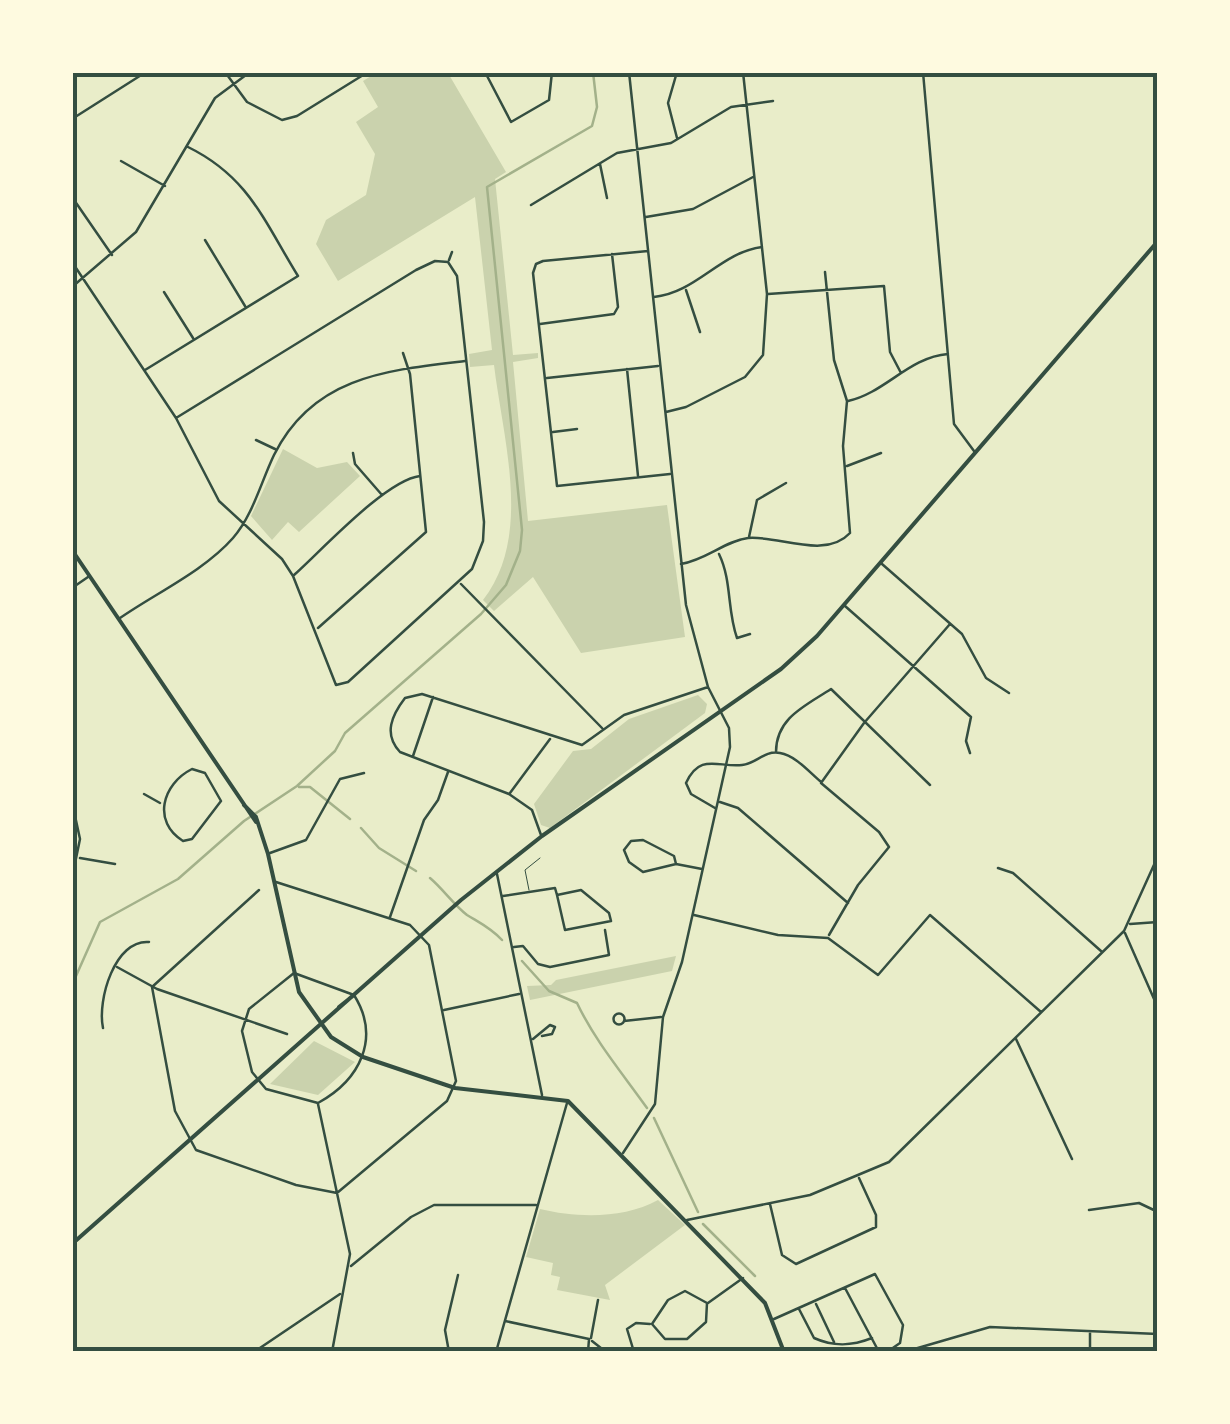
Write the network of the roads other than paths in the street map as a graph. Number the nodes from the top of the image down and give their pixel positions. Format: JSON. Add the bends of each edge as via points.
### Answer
{"nodes":[{"id":1,"x":146,"y":72,"type":"edge"},
{"id":2,"x":225,"y":72,"type":"edge"},
{"id":3,"x":250,"y":72,"type":"edge"},
{"id":4,"x":368,"y":72,"type":"edge"},
{"id":5,"x":485,"y":72,"type":"edge"},
{"id":6,"x":552,"y":72,"type":"edge"},
{"id":7,"x":629,"y":72,"type":"edge"},
{"id":8,"x":677,"y":72,"type":"edge"},
{"id":9,"x":743,"y":72,"type":"edge"},
{"id":10,"x":923,"y":72,"type":"edge"},
{"id":11,"x":231,"y":83,"type":"junction"},
{"id":12,"x":773,"y":101,"type":"dead end"},
{"id":13,"x":746,"y":104,"type":"junction"},
{"id":14,"x":72,"y":118,"type":"edge"},
{"id":15,"x":678,"y":139,"type":"junction"},
{"id":16,"x":188,"y":147,"type":"junction"},
{"id":17,"x":637,"y":149,"type":"junction"},
{"id":18,"x":122,"y":161,"type":"dead end"},
{"id":19,"x":599,"y":163,"type":"junction"},
{"id":20,"x":754,"y":176,"type":"junction"},
{"id":21,"x":166,"y":187,"type":"junction"},
{"id":22,"x":72,"y":197,"type":"edge"},
{"id":23,"x":607,"y":198,"type":"dead end"},
{"id":24,"x":531,"y":205,"type":"dead end"},
{"id":25,"x":644,"y":217,"type":"junction"},
{"id":26,"x":205,"y":240,"type":"dead end"},
{"id":27,"x":1158,"y":241,"type":"edge"},
{"id":28,"x":762,"y":247,"type":"junction"},
{"id":29,"x":648,"y":250,"type":"junction"},
{"id":30,"x":452,"y":252,"type":"dead end"},
{"id":31,"x":612,"y":254,"type":"junction"},
{"id":32,"x":113,"y":256,"type":"junction"},
{"id":33,"x":72,"y":262,"type":"edge"},
{"id":34,"x":448,"y":262,"type":"junction"},
{"id":35,"x":825,"y":272,"type":"dead end"},
{"id":36,"x":84,"y":280,"type":"junction"},
{"id":37,"x":72,"y":287,"type":"edge"},
{"id":38,"x":686,"y":288,"type":"junction"},
{"id":39,"x":164,"y":292,"type":"dead end"},
{"id":40,"x":827,"y":292,"type":"junction"},
{"id":41,"x":767,"y":294,"type":"junction"},
{"id":42,"x":652,"y":297,"type":"junction"},
{"id":43,"x":246,"y":308,"type":"junction"},
{"id":44,"x":538,"y":324,"type":"junction"},
{"id":45,"x":700,"y":332,"type":"dead end"},
{"id":46,"x":194,"y":339,"type":"junction"},
{"id":47,"x":403,"y":353,"type":"dead end"},
{"id":48,"x":951,"y":354,"type":"junction"},
{"id":49,"x":466,"y":361,"type":"junction"},
{"id":50,"x":660,"y":366,"type":"junction"},
{"id":51,"x":409,"y":368,"type":"junction"},
{"id":52,"x":627,"y":369,"type":"junction"},
{"id":53,"x":143,"y":370,"type":"junction"},
{"id":54,"x":901,"y":373,"type":"junction"},
{"id":55,"x":546,"y":378,"type":"junction"},
{"id":56,"x":847,"y":401,"type":"junction"},
{"id":57,"x":665,"y":412,"type":"junction"},
{"id":58,"x":176,"y":418,"type":"junction"},
{"id":59,"x":577,"y":429,"type":"dead end"},
{"id":60,"x":551,"y":432,"type":"junction"},
{"id":61,"x":256,"y":440,"type":"dead end"},
{"id":62,"x":276,"y":450,"type":"junction"},
{"id":63,"x":881,"y":452,"type":"dead end"},
{"id":64,"x":975,"y":452,"type":"junction"},
{"id":65,"x":353,"y":453,"type":"dead end"},
{"id":66,"x":845,"y":467,"type":"junction"},
{"id":67,"x":671,"y":474,"type":"junction"},
{"id":68,"x":422,"y":476,"type":"junction"},
{"id":69,"x":638,"y":477,"type":"junction"},
{"id":70,"x":786,"y":483,"type":"dead end"},
{"id":71,"x":383,"y":496,"type":"junction"},
{"id":72,"x":243,"y":524,"type":"junction"},
{"id":73,"x":749,"y":538,"type":"junction"},
{"id":74,"x":72,"y":550,"type":"edge"},
{"id":75,"x":719,"y":553,"type":"junction"},
{"id":76,"x":682,"y":564,"type":"junction"},
{"id":77,"x":882,"y":564,"type":"junction"},
{"id":78,"x":90,"y":576,"type":"junction"},
{"id":79,"x":293,"y":576,"type":"junction"},
{"id":80,"x":460,"y":583,"type":"junction"},
{"id":81,"x":72,"y":588,"type":"edge"},
{"id":82,"x":845,"y":606,"type":"junction"},
{"id":83,"x":119,"y":619,"type":"junction"},
{"id":84,"x":950,"y":624,"type":"junction"},
{"id":85,"x":317,"y":629,"type":"junction"},
{"id":86,"x":750,"y":634,"type":"dead end"},
{"id":87,"x":914,"y":667,"type":"junction"},
{"id":88,"x":708,"y":688,"type":"junction"},
{"id":89,"x":1009,"y":693,"type":"dead end"},
{"id":90,"x":433,"y":697,"type":"junction"},
{"id":91,"x":720,"y":712,"type":"junction"},
{"id":92,"x":864,"y":723,"type":"junction"},
{"id":93,"x":604,"y":730,"type":"junction"},
{"id":94,"x":552,"y":737,"type":"junction"},
{"id":95,"x":776,"y":752,"type":"junction"},
{"id":96,"x":970,"y":753,"type":"dead end"},
{"id":97,"x":413,"y":758,"type":"junction"},
{"id":98,"x":727,"y":762,"type":"junction"},
{"id":99,"x":218,"y":764,"type":"junction"},
{"id":100,"x":448,"y":770,"type":"junction"},
{"id":101,"x":364,"y":773,"type":"dead end"},
{"id":102,"x":205,"y":774,"type":"junction"},
{"id":103,"x":822,"y":783,"type":"junction"},
{"id":104,"x":930,"y":785,"type":"dead end"},
{"id":105,"x":144,"y":794,"type":"dead end"},
{"id":106,"x":509,"y":794,"type":"junction"},
{"id":107,"x":72,"y":802,"type":"edge"},
{"id":108,"x":718,"y":802,"type":"junction"},
{"id":109,"x":162,"y":803,"type":"junction"},
{"id":110,"x":716,"y":809,"type":"junction"},
{"id":111,"x":542,"y":836,"type":"junction"},
{"id":112,"x":268,"y":854,"type":"junction"},
{"id":113,"x":1158,"y":856,"type":"edge"},
{"id":114,"x":78,"y":858,"type":"junction"},
{"id":115,"x":540,"y":858,"type":"dead end"},
{"id":116,"x":115,"y":864,"type":"dead end"},
{"id":117,"x":676,"y":864,"type":"junction"},
{"id":118,"x":998,"y":868,"type":"dead end"},
{"id":119,"x":703,"y":869,"type":"junction"},
{"id":120,"x":496,"y":872,"type":"junction"},
{"id":121,"x":72,"y":878,"type":"edge"},
{"id":122,"x":274,"y":881,"type":"junction"},
{"id":123,"x":259,"y":890,"type":"dead end"},
{"id":124,"x":529,"y":890,"type":"junction"},
{"id":125,"x":558,"y":895,"type":"junction"},
{"id":126,"x":502,"y":896,"type":"junction"},
{"id":127,"x":848,"y":903,"type":"junction"},
{"id":128,"x":692,"y":915,"type":"junction"},
{"id":129,"x":389,"y":918,"type":"junction"},
{"id":130,"x":1158,"y":922,"type":"edge"},
{"id":131,"x":1130,"y":924,"type":"junction"},
{"id":132,"x":605,"y":930,"type":"dead end"},
{"id":133,"x":1124,"y":931,"type":"junction"},
{"id":134,"x":421,"y":936,"type":"junction"},
{"id":135,"x":828,"y":938,"type":"junction"},
{"id":136,"x":149,"y":942,"type":"dead end"},
{"id":137,"x":513,"y":947,"type":"junction"},
{"id":138,"x":1102,"y":952,"type":"junction"},
{"id":139,"x":117,"y":967,"type":"junction"},
{"id":140,"x":294,"y":974,"type":"junction"},
{"id":141,"x":152,"y":986,"type":"junction"},
{"id":142,"x":521,"y":992,"type":"junction"},
{"id":143,"x":354,"y":995,"type":"junction"},
{"id":144,"x":1158,"y":1008,"type":"edge"},
{"id":145,"x":443,"y":1010,"type":"junction"},
{"id":146,"x":1042,"y":1012,"type":"junction"},
{"id":147,"x":662,"y":1017,"type":"junction"},
{"id":148,"x":244,"y":1018,"type":"junction"},
{"id":149,"x":624,"y":1020,"type":"dead end"},
{"id":150,"x":319,"y":1025,"type":"junction"},
{"id":151,"x":103,"y":1028,"type":"dead end"},
{"id":152,"x":286,"y":1034,"type":"dead end"},
{"id":153,"x":542,"y":1036,"type":"dead end"},
{"id":154,"x":1015,"y":1038,"type":"junction"},
{"id":155,"x":532,"y":1040,"type":"junction"},
{"id":156,"x":364,"y":1057,"type":"junction"},
{"id":157,"x":258,"y":1080,"type":"junction"},
{"id":158,"x":455,"y":1088,"type":"junction"},
{"id":159,"x":542,"y":1095,"type":"junction"},
{"id":160,"x":568,"y":1101,"type":"junction"},
{"id":161,"x":318,"y":1103,"type":"junction"},
{"id":162,"x":188,"y":1142,"type":"junction"},
{"id":163,"x":622,"y":1154,"type":"junction"},
{"id":164,"x":1072,"y":1159,"type":"dead end"},
{"id":165,"x":859,"y":1177,"type":"junction"},
{"id":166,"x":337,"y":1193,"type":"junction"},
{"id":167,"x":770,"y":1203,"type":"junction"},
{"id":168,"x":536,"y":1205,"type":"junction"},
{"id":169,"x":1089,"y":1210,"type":"dead end"},
{"id":170,"x":1158,"y":1212,"type":"edge"},
{"id":171,"x":686,"y":1221,"type":"junction"},
{"id":172,"x":72,"y":1244,"type":"edge"},
{"id":173,"x":350,"y":1266,"type":"junction"},
{"id":174,"x":458,"y":1274,"type":"dead end"},
{"id":175,"x":744,"y":1278,"type":"junction"},
{"id":176,"x":845,"y":1288,"type":"junction"},
{"id":177,"x":341,"y":1294,"type":"junction"},
{"id":178,"x":598,"y":1300,"type":"dead end"},
{"id":179,"x":815,"y":1302,"type":"junction"},
{"id":180,"x":708,"y":1303,"type":"junction"},
{"id":181,"x":800,"y":1309,"type":"junction"},
{"id":182,"x":774,"y":1319,"type":"junction"},
{"id":183,"x":504,"y":1320,"type":"junction"},
{"id":184,"x":652,"y":1324,"type":"junction"},
{"id":185,"x":1090,"y":1332,"type":"junction"},
{"id":186,"x":1158,"y":1334,"type":"edge"},
{"id":187,"x":590,"y":1338,"type":"junction"},
{"id":188,"x":872,"y":1338,"type":"junction"},
{"id":189,"x":835,"y":1344,"type":"junction"},
{"id":190,"x":925,"y":1345,"type":"junction"},
{"id":191,"x":254,"y":1352,"type":"edge"},
{"id":192,"x":332,"y":1352,"type":"edge"},
{"id":193,"x":449,"y":1352,"type":"edge"},
{"id":194,"x":496,"y":1352,"type":"edge"},
{"id":195,"x":588,"y":1352,"type":"edge"},
{"id":196,"x":606,"y":1352,"type":"edge"},
{"id":197,"x":634,"y":1352,"type":"edge"},
{"id":198,"x":784,"y":1352,"type":"edge"},
{"id":199,"x":879,"y":1352,"type":"edge"},
{"id":200,"x":888,"y":1352,"type":"edge"},
{"id":201,"x":904,"y":1352,"type":"edge"},
{"id":202,"x":927,"y":1352,"type":"edge"},
{"id":203,"x":1090,"y":1352,"type":"edge"}],
"edges":[{"from":1,"to":14,"type":"street"},
{"from":2,"to":11,"type":"street"},
{"from":3,"to":11,"type":"street"},
{"from":4,"to":11,"type":"street","via":[[288,120],[247,102]]},
{"from":5,"to":6,"type":"street","via":[[511,122],[549,100]]},
{"from":7,"to":17,"type":"street"},
{"from":8,"to":15,"type":"street","via":[[668,110]]},
{"from":9,"to":13,"type":"street"},
{"from":10,"to":48,"type":"street"},
{"from":11,"to":16,"type":"street"},
{"from":12,"to":13,"type":"street"},
{"from":13,"to":15,"type":"street"},
{"from":13,"to":20,"type":"street"},
{"from":15,"to":17,"type":"street"},
{"from":16,"to":21,"type":"street"},
{"from":16,"to":43,"type":"street","via":[[241,183],[298,276]]},
{"from":17,"to":19,"type":"street"},
{"from":17,"to":25,"type":"street"},
{"from":18,"to":21,"type":"street"},
{"from":19,"to":23,"type":"street"},
{"from":19,"to":24,"type":"street"},
{"from":20,"to":25,"type":"street","via":[[684,212]]},
{"from":20,"to":28,"type":"street"},
{"from":21,"to":32,"type":"street"},
{"from":22,"to":32,"type":"street"},
{"from":25,"to":29,"type":"street"},
{"from":26,"to":43,"type":"street"},
{"from":27,"to":64,"type":"main road"},
{"from":28,"to":38,"type":"street","via":[[742,251]]},
{"from":28,"to":41,"type":"street"},
{"from":29,"to":31,"type":"street"},
{"from":29,"to":42,"type":"street"},
{"from":30,"to":34,"type":"street"},
{"from":31,"to":44,"type":"street","via":[[536,264]]},
{"from":31,"to":44,"type":"street","via":[[614,314]]},
{"from":32,"to":36,"type":"street"},
{"from":33,"to":36,"type":"street"},
{"from":34,"to":49,"type":"street","via":[[457,276]]},
{"from":34,"to":58,"type":"street","via":[[416,270]]},
{"from":35,"to":40,"type":"street"},
{"from":36,"to":37,"type":"street"},
{"from":36,"to":53,"type":"street"},
{"from":38,"to":42,"type":"street"},
{"from":38,"to":45,"type":"street"},
{"from":39,"to":46,"type":"street"},
{"from":40,"to":41,"type":"street"},
{"from":40,"to":54,"type":"street","via":[[884,286],[890,352]]},
{"from":40,"to":56,"type":"street","via":[[834,360]]},
{"from":41,"to":57,"type":"street","via":[[764,348],[754,370]]},
{"from":42,"to":50,"type":"street"},
{"from":43,"to":46,"type":"street"},
{"from":44,"to":55,"type":"street"},
{"from":46,"to":53,"type":"street"},
{"from":47,"to":51,"type":"street"},
{"from":48,"to":54,"type":"street","via":[[926,358]]},
{"from":48,"to":64,"type":"street","via":[[954,424]]},
{"from":49,"to":51,"type":"street"},
{"from":49,"to":80,"type":"street","via":[[484,522],[479,554]]},
{"from":50,"to":52,"type":"street"},
{"from":50,"to":57,"type":"street"},
{"from":51,"to":62,"type":"street","via":[[370,374],[332,392],[299,417]]},
{"from":51,"to":68,"type":"street"},
{"from":52,"to":55,"type":"street"},
{"from":52,"to":69,"type":"street"},
{"from":53,"to":58,"type":"street"},
{"from":54,"to":56,"type":"street"},
{"from":55,"to":60,"type":"street"},
{"from":56,"to":66,"type":"street"},
{"from":57,"to":67,"type":"street"},
{"from":58,"to":72,"type":"street","via":[[219,501]]},
{"from":59,"to":60,"type":"street"},
{"from":60,"to":69,"type":"street","via":[[557,486]]},
{"from":61,"to":62,"type":"street"},
{"from":62,"to":72,"type":"street"},
{"from":63,"to":66,"type":"street"},
{"from":64,"to":77,"type":"main road"},
{"from":65,"to":71,"type":"street"},
{"from":66,"to":73,"type":"street","via":[[850,532],[833,542],[790,546]]},
{"from":67,"to":69,"type":"street"},
{"from":67,"to":76,"type":"street"},
{"from":68,"to":71,"type":"street"},
{"from":68,"to":85,"type":"street","via":[[424,537]]},
{"from":70,"to":73,"type":"street","via":[[757,500]]},
{"from":71,"to":79,"type":"street"},
{"from":72,"to":79,"type":"street"},
{"from":72,"to":83,"type":"street","via":[[212,557]]},
{"from":73,"to":75,"type":"street"},
{"from":74,"to":78,"type":"main road"},
{"from":75,"to":76,"type":"street"},
{"from":75,"to":86,"type":"street","via":[[738,638]]},
{"from":76,"to":88,"type":"street"},
{"from":77,"to":82,"type":"main road"},
{"from":77,"to":84,"type":"street"},
{"from":78,"to":81,"type":"street"},
{"from":78,"to":83,"type":"main road"},
{"from":79,"to":85,"type":"street"},
{"from":80,"to":85,"type":"street","via":[[340,688]]},
{"from":80,"to":93,"type":"street"},
{"from":82,"to":87,"type":"street"},
{"from":82,"to":91,"type":"main road","via":[[781,669]]},
{"from":83,"to":99,"type":"main road"},
{"from":84,"to":87,"type":"street"},
{"from":84,"to":89,"type":"street","via":[[967,640],[986,678]]},
{"from":87,"to":92,"type":"street"},
{"from":87,"to":96,"type":"street","via":[[971,717]]},
{"from":88,"to":91,"type":"street"},
{"from":88,"to":93,"type":"street","via":[[635,711]]},
{"from":90,"to":94,"type":"street"},
{"from":90,"to":97,"type":"street"},
{"from":90,"to":97,"type":"street","via":[[413,694],[393,714],[394,746]]},
{"from":91,"to":98,"type":"street","via":[[730,738]]},
{"from":91,"to":111,"type":"main road"},
{"from":92,"to":95,"type":"street","via":[[831,688],[790,716],[778,732]]},
{"from":92,"to":103,"type":"street"},
{"from":92,"to":104,"type":"street"},
{"from":93,"to":94,"type":"street","via":[[582,746]]},
{"from":94,"to":106,"type":"street"},
{"from":95,"to":98,"type":"street","via":[[744,765]]},
{"from":95,"to":103,"type":"street"},
{"from":97,"to":100,"type":"street"},
{"from":98,"to":108,"type":"street"},
{"from":98,"to":110,"type":"street","via":[[707,764],[686,780],[692,794]]},
{"from":99,"to":102,"type":"street"},
{"from":99,"to":112,"type":"main road","via":[[256,822]]},
{"from":100,"to":106,"type":"street"},
{"from":100,"to":129,"type":"street"},
{"from":101,"to":112,"type":"street","via":[[340,779],[306,840]]},
{"from":102,"to":109,"type":"street","via":[[182,774]]},
{"from":102,"to":109,"type":"street","via":[[221,802],[192,839],[175,836]]},
{"from":103,"to":127,"type":"street","via":[[889,843]]},
{"from":105,"to":109,"type":"street"},
{"from":106,"to":111,"type":"street","via":[[532,810]]},
{"from":107,"to":114,"type":"street"},
{"from":108,"to":110,"type":"street"},
{"from":108,"to":127,"type":"street","via":[[738,808]]},
{"from":110,"to":119,"type":"street"},
{"from":111,"to":120,"type":"main road"},
{"from":112,"to":122,"type":"main road"},
{"from":113,"to":131,"type":"street"},
{"from":114,"to":116,"type":"street"},
{"from":114,"to":121,"type":"street"},
{"from":115,"to":124,"type":"lane","via":[[526,870]]},
{"from":117,"to":117,"type":"street","via":[[674,856],[643,840],[624,850],[643,872]]},
{"from":117,"to":119,"type":"street"},
{"from":118,"to":138,"type":"street","via":[[1013,873]]},
{"from":119,"to":128,"type":"street"},
{"from":120,"to":126,"type":"street"},
{"from":120,"to":134,"type":"main road"},
{"from":122,"to":129,"type":"street"},
{"from":122,"to":140,"type":"main road"},
{"from":123,"to":141,"type":"street"},
{"from":124,"to":125,"type":"street","via":[[551,886]]},
{"from":124,"to":126,"type":"street"},
{"from":125,"to":125,"type":"street","via":[[581,890],[610,920],[564,930]]},
{"from":126,"to":137,"type":"street"},
{"from":127,"to":135,"type":"street"},
{"from":128,"to":135,"type":"street","via":[[778,935]]},
{"from":128,"to":147,"type":"street"},
{"from":129,"to":134,"type":"street"},
{"from":130,"to":131,"type":"street"},
{"from":131,"to":133,"type":"street"},
{"from":132,"to":137,"type":"street","via":[[608,955],[550,967],[523,946]]},
{"from":133,"to":138,"type":"street"},
{"from":133,"to":144,"type":"street"},
{"from":134,"to":143,"type":"main road"},
{"from":134,"to":145,"type":"street","via":[[431,952]]},
{"from":135,"to":146,"type":"street","via":[[878,975],[930,915]]},
{"from":136,"to":139,"type":"street","via":[[129,945]]},
{"from":137,"to":142,"type":"street"},
{"from":138,"to":146,"type":"street"},
{"from":139,"to":141,"type":"street"},
{"from":139,"to":151,"type":"street","via":[[101,1002]]},
{"from":140,"to":143,"type":"street"},
{"from":140,"to":148,"type":"street"},
{"from":140,"to":150,"type":"main road"},
{"from":141,"to":148,"type":"street"},
{"from":141,"to":162,"type":"street","via":[[175,1111]]},
{"from":142,"to":145,"type":"street"},
{"from":142,"to":155,"type":"street"},
{"from":143,"to":150,"type":"main road"},
{"from":143,"to":156,"type":"street","via":[[368,1044]]},
{"from":145,"to":158,"type":"street"},
{"from":146,"to":154,"type":"street"},
{"from":147,"to":149,"type":"street"},
{"from":147,"to":163,"type":"street","via":[[655,1104]]},
{"from":148,"to":152,"type":"street"},
{"from":148,"to":157,"type":"street","via":[[244,1042]]},
{"from":150,"to":156,"type":"main road"},
{"from":150,"to":157,"type":"main road"},
{"from":153,"to":155,"type":"street"},
{"from":154,"to":164,"type":"street"},
{"from":154,"to":165,"type":"street","via":[[889,1162]]},
{"from":155,"to":159,"type":"street"},
{"from":156,"to":158,"type":"main road"},
{"from":156,"to":161,"type":"street"},
{"from":157,"to":161,"type":"street","via":[[266,1089]]},
{"from":157,"to":162,"type":"main road"},
{"from":158,"to":159,"type":"main road"},
{"from":158,"to":166,"type":"street"},
{"from":159,"to":160,"type":"main road"},
{"from":160,"to":163,"type":"main road"},
{"from":160,"to":168,"type":"street"},
{"from":161,"to":166,"type":"street"},
{"from":162,"to":166,"type":"street","via":[[231,1163]]},
{"from":162,"to":172,"type":"main road"},
{"from":163,"to":171,"type":"main road"},
{"from":165,"to":167,"type":"street"},
{"from":165,"to":167,"type":"street","via":[[876,1228],[796,1264],[782,1255]]},
{"from":166,"to":173,"type":"street"},
{"from":167,"to":171,"type":"street"},
{"from":168,"to":173,"type":"street","via":[[434,1205]]},
{"from":168,"to":183,"type":"street"},
{"from":169,"to":170,"type":"street","via":[[1142,1204]]},
{"from":171,"to":175,"type":"main road"},
{"from":173,"to":177,"type":"street"},
{"from":174,"to":193,"type":"street","via":[[445,1330]]},
{"from":175,"to":180,"type":"street"},
{"from":175,"to":182,"type":"main road"},
{"from":176,"to":179,"type":"street"},
{"from":176,"to":188,"type":"street"},
{"from":176,"to":200,"type":"street","via":[[875,1274],[903,1325],[900,1343]]},
{"from":177,"to":191,"type":"street"},
{"from":177,"to":192,"type":"street"},
{"from":178,"to":187,"type":"street"},
{"from":179,"to":181,"type":"street"},
{"from":179,"to":189,"type":"street"},
{"from":180,"to":184,"type":"street","via":[[685,1291],[668,1300]]},
{"from":180,"to":184,"type":"street","via":[[706,1322],[687,1340],[665,1339]]},
{"from":181,"to":182,"type":"street"},
{"from":181,"to":189,"type":"street","via":[[814,1338]]},
{"from":182,"to":198,"type":"main road"},
{"from":183,"to":187,"type":"street"},
{"from":183,"to":194,"type":"street"},
{"from":184,"to":197,"type":"street","via":[[636,1322],[627,1329]]},
{"from":185,"to":186,"type":"street"},
{"from":185,"to":190,"type":"street","via":[[990,1327]]},
{"from":185,"to":203,"type":"street"},
{"from":187,"to":195,"type":"street"},
{"from":187,"to":196,"type":"street"},
{"from":188,"to":189,"type":"street"},
{"from":188,"to":199,"type":"street"},
{"from":190,"to":201,"type":"street"},
{"from":190,"to":202,"type":"street"}]}
